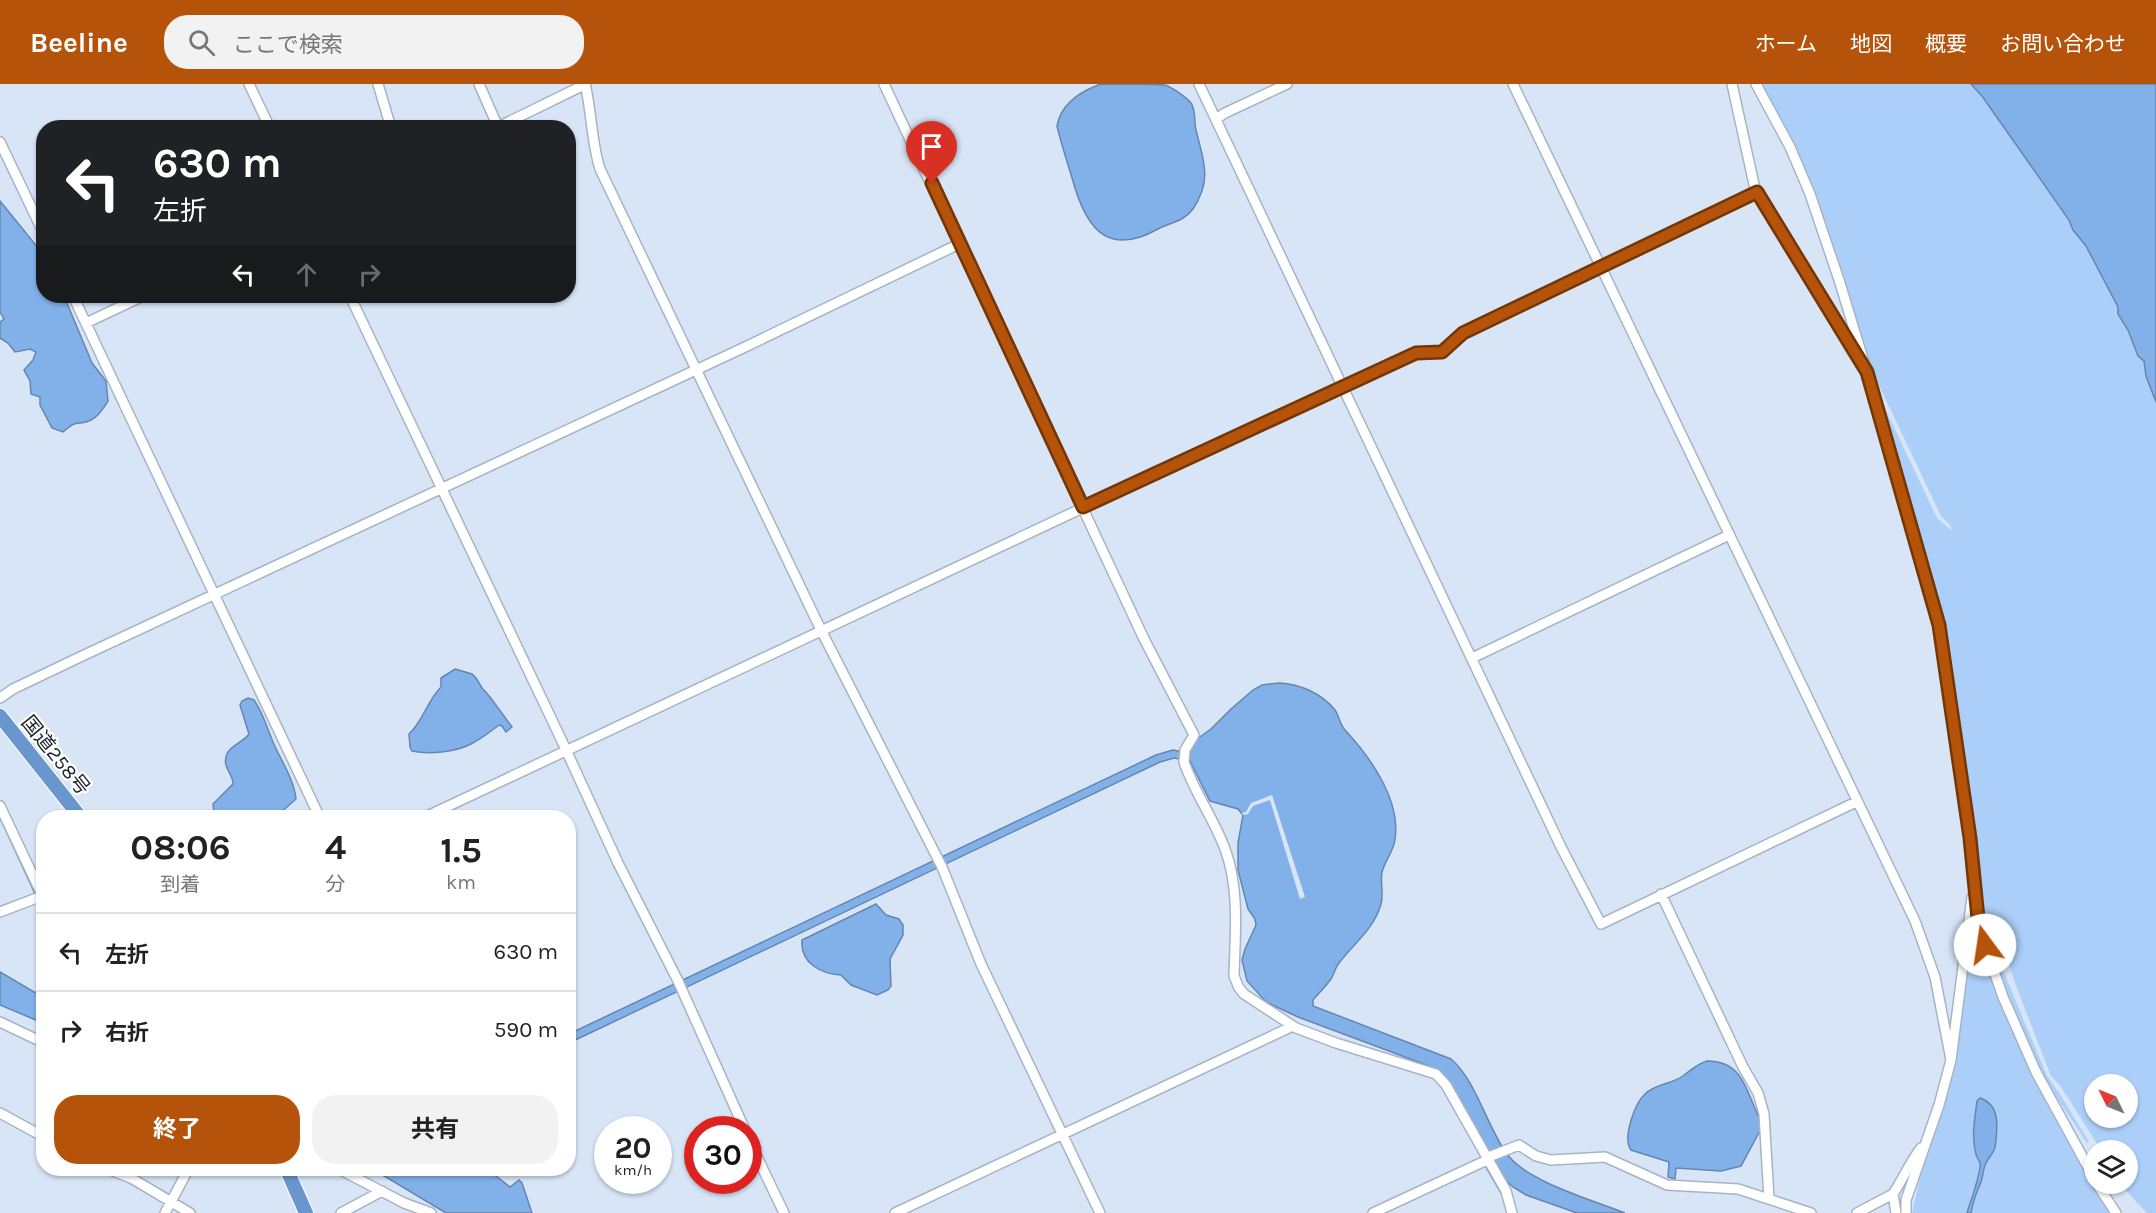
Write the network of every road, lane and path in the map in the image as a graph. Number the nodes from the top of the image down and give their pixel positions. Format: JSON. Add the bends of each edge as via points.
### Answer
{"nodes":[{"id":1,"x":249,"y":84,"type":"edge"},
{"id":2,"x":378,"y":84,"type":"edge"},
{"id":3,"x":479,"y":84,"type":"edge"},
{"id":4,"x":585,"y":84,"type":"edge"},
{"id":5,"x":884,"y":84,"type":"edge"},
{"id":6,"x":1199,"y":84,"type":"edge"},
{"id":7,"x":1287,"y":84,"type":"edge"},
{"id":8,"x":1513,"y":84,"type":"edge"},
{"id":9,"x":1732,"y":84,"type":"edge"},
{"id":10,"x":1756,"y":84,"type":"edge"},
{"id":11,"x":1216,"y":119,"type":"junction"},
{"id":12,"x":266,"y":120,"type":"edge"},
{"id":13,"x":389,"y":120,"type":"edge"},
{"id":14,"x":494,"y":120,"type":"edge"},
{"id":15,"x":511,"y":120,"type":"edge"},
{"id":16,"x":0,"y":142,"type":"edge"},
{"id":17,"x":1757,"y":192,"type":"junction"},
{"id":18,"x":36,"y":217,"type":"edge"},
{"id":19,"x":959,"y":244,"type":"junction"},
{"id":20,"x":1601,"y":267,"type":"junction"},
{"id":21,"x":76,"y":303,"type":"edge"},
{"id":22,"x":128,"y":303,"type":"edge"},
{"id":23,"x":353,"y":303,"type":"edge"},
{"id":24,"x":86,"y":323,"type":"junction"},
{"id":25,"x":695,"y":369,"type":"junction"},
{"id":26,"x":1867,"y":372,"type":"junction"},
{"id":27,"x":1342,"y":387,"type":"junction"},
{"id":28,"x":441,"y":488,"type":"junction"},
{"id":29,"x":1083,"y":507,"type":"junction"},
{"id":30,"x":1729,"y":535,"type":"junction"},
{"id":31,"x":214,"y":595,"type":"junction"},
{"id":32,"x":821,"y":630,"type":"junction"},
{"id":33,"x":1472,"y":658,"type":"junction"},
{"id":34,"x":0,"y":698,"type":"edge"},
{"id":35,"x":0,"y":716,"type":"edge"},
{"id":36,"x":566,"y":750,"type":"junction"},
{"id":37,"x":1856,"y":802,"type":"junction"},
{"id":38,"x":0,"y":806,"type":"edge"},
{"id":39,"x":75,"y":810,"type":"edge"},
{"id":40,"x":316,"y":810,"type":"edge"},
{"id":41,"x":440,"y":810,"type":"edge"},
{"id":42,"x":36,"y":882,"type":"edge"},
{"id":43,"x":1974,"y":883,"type":"junction"},
{"id":44,"x":1661,"y":894,"type":"junction"},
{"id":45,"x":36,"y":899,"type":"edge"},
{"id":46,"x":0,"y":912,"type":"edge"},
{"id":47,"x":0,"y":1022,"type":"edge"},
{"id":48,"x":1293,"y":1026,"type":"junction"},
{"id":49,"x":36,"y":1039,"type":"edge"},
{"id":50,"x":1951,"y":1060,"type":"junction"},
{"id":51,"x":0,"y":1113,"type":"edge"},
{"id":52,"x":739,"y":1116,"type":"edge"},
{"id":53,"x":36,"y":1133,"type":"edge"},
{"id":54,"x":1062,"y":1135,"type":"junction"},
{"id":55,"x":1926,"y":1142,"type":"junction"},
{"id":56,"x":1486,"y":1158,"type":"junction"},
{"id":57,"x":2084,"y":1160,"type":"edge"},
{"id":58,"x":762,"y":1167,"type":"edge"},
{"id":59,"x":126,"y":1176,"type":"edge"},
{"id":60,"x":185,"y":1176,"type":"edge"},
{"id":61,"x":290,"y":1176,"type":"edge"},
{"id":62,"x":353,"y":1176,"type":"edge"},
{"id":63,"x":382,"y":1191,"type":"junction"},
{"id":64,"x":1893,"y":1194,"type":"junction"},
{"id":65,"x":2104,"y":1194,"type":"edge"},
{"id":66,"x":1769,"y":1199,"type":"junction"},
{"id":67,"x":170,"y":1203,"type":"junction"},
{"id":68,"x":165,"y":1213,"type":"edge"},
{"id":69,"x":190,"y":1213,"type":"edge"},
{"id":70,"x":306,"y":1213,"type":"edge"},
{"id":71,"x":341,"y":1213,"type":"edge"},
{"id":72,"x":431,"y":1213,"type":"edge"},
{"id":73,"x":784,"y":1213,"type":"edge"},
{"id":74,"x":895,"y":1213,"type":"edge"},
{"id":75,"x":1100,"y":1213,"type":"edge"},
{"id":76,"x":1373,"y":1213,"type":"edge"},
{"id":77,"x":1512,"y":1213,"type":"edge"},
{"id":78,"x":1811,"y":1213,"type":"edge"},
{"id":79,"x":1857,"y":1213,"type":"edge"},
{"id":80,"x":1896,"y":1213,"type":"edge"},
{"id":81,"x":1906,"y":1213,"type":"edge"},
{"id":82,"x":2116,"y":1213,"type":"edge"}],
"edges":[{"from":1,"to":12,"type":"street"},
{"from":2,"to":13,"type":"street"},
{"from":3,"to":14,"type":"street"},
{"from":4,"to":15,"type":"street"},
{"from":4,"to":25,"type":"street","via":[[600,169]]},
{"from":5,"to":19,"type":"street"},
{"from":6,"to":11,"type":"street"},
{"from":7,"to":11,"type":"street"},
{"from":8,"to":20,"type":"street"},
{"from":9,"to":17,"type":"street"},
{"from":10,"to":26,"type":"street","via":[[1810,194]]},
{"from":11,"to":27,"type":"street"},
{"from":16,"to":18,"type":"street"},
{"from":17,"to":20,"type":"street"},
{"from":17,"to":26,"type":"street"},
{"from":19,"to":25,"type":"street"},
{"from":19,"to":29,"type":"street"},
{"from":20,"to":27,"type":"street","via":[[1463,333],[1442,352],[1416,353]]},
{"from":20,"to":30,"type":"street"},
{"from":21,"to":24,"type":"street"},
{"from":22,"to":24,"type":"street"},
{"from":23,"to":28,"type":"street"},
{"from":24,"to":31,"type":"street"},
{"from":25,"to":28,"type":"street"},
{"from":25,"to":32,"type":"street"},
{"from":26,"to":43,"type":"street","via":[[1939,625]]},
{"from":27,"to":29,"type":"street"},
{"from":27,"to":33,"type":"street"},
{"from":28,"to":31,"type":"street"},
{"from":28,"to":36,"type":"street"},
{"from":29,"to":32,"type":"street"},
{"from":29,"to":48,"type":"street","via":[[1194,735],[1185,750],[1184,762],[1232,871],[1234,976],[1244,994]]},
{"from":30,"to":33,"type":"street"},
{"from":30,"to":37,"type":"street"},
{"from":31,"to":34,"type":"street"},
{"from":31,"to":40,"type":"street"},
{"from":32,"to":36,"type":"street"},
{"from":32,"to":54,"type":"street","via":[[942,867],[981,964]]},
{"from":33,"to":44,"type":"street","via":[[1600,924]]},
{"from":35,"to":39,"type":"highway","name":"国道258号"},
{"from":36,"to":41,"type":"street"},
{"from":36,"to":52,"type":"street"},
{"from":37,"to":44,"type":"street"},
{"from":37,"to":50,"type":"street","via":[[1915,921],[1935,977]]},
{"from":38,"to":42,"type":"street"},
{"from":43,"to":50,"type":"street"},
{"from":43,"to":57,"type":"street","via":[[1979,928],[2003,997],[2036,1072]]},
{"from":44,"to":66,"type":"street","via":[[1758,1093],[1764,1114]]},
{"from":45,"to":46,"type":"street"},
{"from":47,"to":49,"type":"street"},
{"from":48,"to":54,"type":"street"},
{"from":48,"to":56,"type":"street","via":[[1436,1074]]},
{"from":50,"to":55,"type":"street"},
{"from":51,"to":53,"type":"street"},
{"from":54,"to":74,"type":"street"},
{"from":54,"to":75,"type":"street"},
{"from":55,"to":64,"type":"street"},
{"from":55,"to":81,"type":"street","via":[[1906,1200]]},
{"from":56,"to":66,"type":"street","via":[[1519,1145],[1551,1160],[1605,1157],[1666,1185],[1738,1190]]},
{"from":56,"to":76,"type":"street"},
{"from":56,"to":77,"type":"street","via":[[1506,1191]]},
{"from":58,"to":73,"type":"street"},
{"from":59,"to":67,"type":"street"},
{"from":60,"to":67,"type":"street"},
{"from":61,"to":70,"type":"highway"},
{"from":62,"to":63,"type":"street"},
{"from":63,"to":71,"type":"street"},
{"from":63,"to":72,"type":"street"},
{"from":64,"to":79,"type":"street"},
{"from":64,"to":80,"type":"street"},
{"from":65,"to":82,"type":"street"},
{"from":66,"to":78,"type":"street"},
{"from":67,"to":68,"type":"street"},
{"from":67,"to":69,"type":"street"}]}
